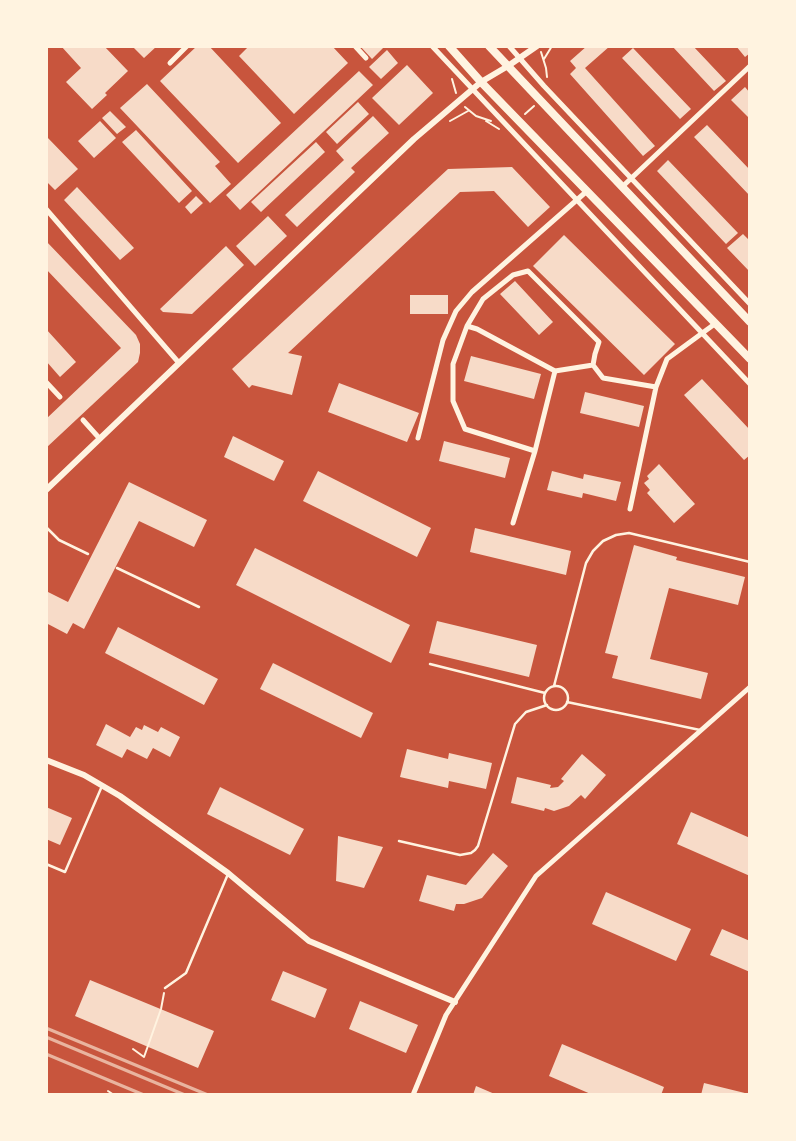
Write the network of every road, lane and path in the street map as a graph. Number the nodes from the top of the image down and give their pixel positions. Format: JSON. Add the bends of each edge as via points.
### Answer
{"nodes":[{"id":1,"x":187,"y":46,"type":"edge"},
{"id":2,"x":354,"y":46,"type":"edge"},
{"id":3,"x":432,"y":46,"type":"edge"},
{"id":4,"x":449,"y":46,"type":"edge"},
{"id":5,"x":489,"y":46,"type":"edge"},
{"id":6,"x":509,"y":46,"type":"edge"},
{"id":7,"x":537,"y":46,"type":"edge"},
{"id":8,"x":552,"y":46,"type":"edge"},
{"id":9,"x":366,"y":58,"type":"dead end"},
{"id":10,"x":520,"y":58,"type":"junction"},
{"id":11,"x":544,"y":59,"type":"junction"},
{"id":12,"x":170,"y":62,"type":"dead end"},
{"id":13,"x":508,"y":66,"type":"junction"},
{"id":14,"x":750,"y":66,"type":"edge"},
{"id":15,"x":481,"y":82,"type":"junction"},
{"id":16,"x":545,"y":85,"type":"dead end"},
{"id":17,"x":471,"y":89,"type":"junction"},
{"id":18,"x":538,"y":101,"type":"dead end"},
{"id":19,"x":463,"y":105,"type":"dead end"},
{"id":20,"x":518,"y":118,"type":"dead end"},
{"id":21,"x":493,"y":122,"type":"dead end"},
{"id":22,"x":632,"y":178,"type":"junction"},
{"id":23,"x":622,"y":187,"type":"junction"},
{"id":24,"x":587,"y":191,"type":"junction"},
{"id":25,"x":576,"y":200,"type":"junction"},
{"id":26,"x":46,"y":208,"type":"edge"},
{"id":27,"x":750,"y":304,"type":"edge"},
{"id":28,"x":750,"y":322,"type":"edge"},
{"id":29,"x":716,"y":323,"type":"junction"},
{"id":30,"x":467,"y":326,"type":"junction"},
{"id":31,"x":702,"y":333,"type":"junction"},
{"id":32,"x":750,"y":358,"type":"edge"},
{"id":33,"x":179,"y":363,"type":"junction"},
{"id":34,"x":593,"y":366,"type":"junction"},
{"id":35,"x":555,"y":371,"type":"junction"},
{"id":36,"x":46,"y":382,"type":"edge"},
{"id":37,"x":750,"y":384,"type":"edge"},
{"id":38,"x":656,"y":387,"type":"junction"},
{"id":39,"x":60,"y":396,"type":"dead end"},
{"id":40,"x":83,"y":420,"type":"dead end"},
{"id":41,"x":418,"y":438,"type":"dead end"},
{"id":42,"x":100,"y":439,"type":"junction"},
{"id":43,"x":534,"y":451,"type":"junction"},
{"id":44,"x":46,"y":490,"type":"edge"},
{"id":45,"x":630,"y":509,"type":"dead end"},
{"id":46,"x":513,"y":523,"type":"dead end"},
{"id":47,"x":46,"y":527,"type":"edge"},
{"id":48,"x":88,"y":554,"type":"dead end"},
{"id":49,"x":750,"y":562,"type":"edge"},
{"id":50,"x":117,"y":568,"type":"dead end"},
{"id":51,"x":199,"y":607,"type":"dead end"},
{"id":52,"x":430,"y":664,"type":"dead end"},
{"id":53,"x":554,"y":686,"type":"junction"},
{"id":54,"x":750,"y":687,"type":"edge"},
{"id":55,"x":545,"y":693,"type":"junction"},
{"id":56,"x":567,"y":702,"type":"junction"},
{"id":57,"x":547,"y":705,"type":"junction"},
{"id":58,"x":701,"y":730,"type":"junction"},
{"id":59,"x":46,"y":760,"type":"edge"},
{"id":60,"x":103,"y":785,"type":"junction"},
{"id":61,"x":399,"y":841,"type":"dead end"},
{"id":62,"x":46,"y":864,"type":"edge"},
{"id":63,"x":228,"y":872,"type":"junction"},
{"id":64,"x":165,"y":988,"type":"joint"},
{"id":65,"x":455,"y":1002,"type":"junction"},
{"id":66,"x":133,"y":1049,"type":"dead end"},
{"id":67,"x":108,"y":1091,"type":"dead end"},
{"id":68,"x":114,"y":1095,"type":"edge"},
{"id":69,"x":413,"y":1095,"type":"edge"}],
"edges":[{"from":1,"to":12,"type":"street"},
{"from":2,"to":9,"type":"street"},
{"from":3,"to":17,"type":"street"},
{"from":4,"to":15,"type":"main road"},
{"from":5,"to":13,"type":"main road"},
{"from":6,"to":10,"type":"street"},
{"from":7,"to":10,"type":"street"},
{"from":7,"to":11,"type":"path"},
{"from":8,"to":11,"type":"path"},
{"from":10,"to":13,"type":"street"},
{"from":10,"to":22,"type":"street"},
{"from":11,"to":16,"type":"path"},
{"from":13,"to":15,"type":"street"},
{"from":13,"to":23,"type":"main road"},
{"from":14,"to":22,"type":"street"},
{"from":15,"to":17,"type":"street"},
{"from":15,"to":24,"type":"main road"},
{"from":17,"to":25,"type":"street"},
{"from":17,"to":33,"type":"street","via":[[414,139]]},
{"from":18,"to":20,"type":"path"},
{"from":19,"to":21,"type":"path","via":[[476,116]]},
{"from":22,"to":23,"type":"street"},
{"from":22,"to":27,"type":"street"},
{"from":23,"to":28,"type":"main road"},
{"from":24,"to":25,"type":"street"},
{"from":24,"to":29,"type":"main road"},
{"from":25,"to":31,"type":"street"},
{"from":25,"to":41,"type":"street","via":[[472,292],[456,311],[443,340]]},
{"from":26,"to":33,"type":"street"},
{"from":29,"to":31,"type":"street"},
{"from":29,"to":32,"type":"main road"},
{"from":30,"to":34,"type":"street","via":[[483,298],[514,275],[528,272],[599,342]]},
{"from":30,"to":35,"type":"street"},
{"from":30,"to":43,"type":"street","via":[[453,364],[453,400],[465,429]]},
{"from":31,"to":37,"type":"street"},
{"from":31,"to":38,"type":"street","via":[[668,359]]},
{"from":33,"to":42,"type":"street"},
{"from":34,"to":35,"type":"street"},
{"from":34,"to":38,"type":"street","via":[[603,378]]},
{"from":35,"to":43,"type":"street"},
{"from":36,"to":39,"type":"street"},
{"from":38,"to":45,"type":"street"},
{"from":40,"to":42,"type":"street"},
{"from":42,"to":44,"type":"street"},
{"from":43,"to":46,"type":"street"},
{"from":47,"to":48,"type":"lane","via":[[59,540]]},
{"from":49,"to":53,"type":"lane","via":[[629,533],[603,541],[586,563]]},
{"from":50,"to":51,"type":"lane"},
{"from":52,"to":55,"type":"lane"},
{"from":53,"to":55,"type":"lane"},
{"from":53,"to":56,"type":"lane","via":[[566,690]]},
{"from":54,"to":58,"type":"street"},
{"from":55,"to":57,"type":"lane"},
{"from":56,"to":57,"type":"lane","via":[[558,710]]},
{"from":56,"to":58,"type":"lane"},
{"from":57,"to":61,"type":"lane","via":[[526,712],[515,724],[475,850],[460,855]]},
{"from":58,"to":65,"type":"street","via":[[536,876]]},
{"from":59,"to":60,"type":"street"},
{"from":60,"to":62,"type":"lane","via":[[65,872]]},
{"from":60,"to":63,"type":"street"},
{"from":63,"to":64,"type":"lane","via":[[186,973]]},
{"from":63,"to":65,"type":"street","via":[[310,941]]},
{"from":64,"to":66,"type":"path","via":[[144,1056]]},
{"from":65,"to":69,"type":"street","via":[[446,1015]]},
{"from":67,"to":68,"type":"path"}]}
